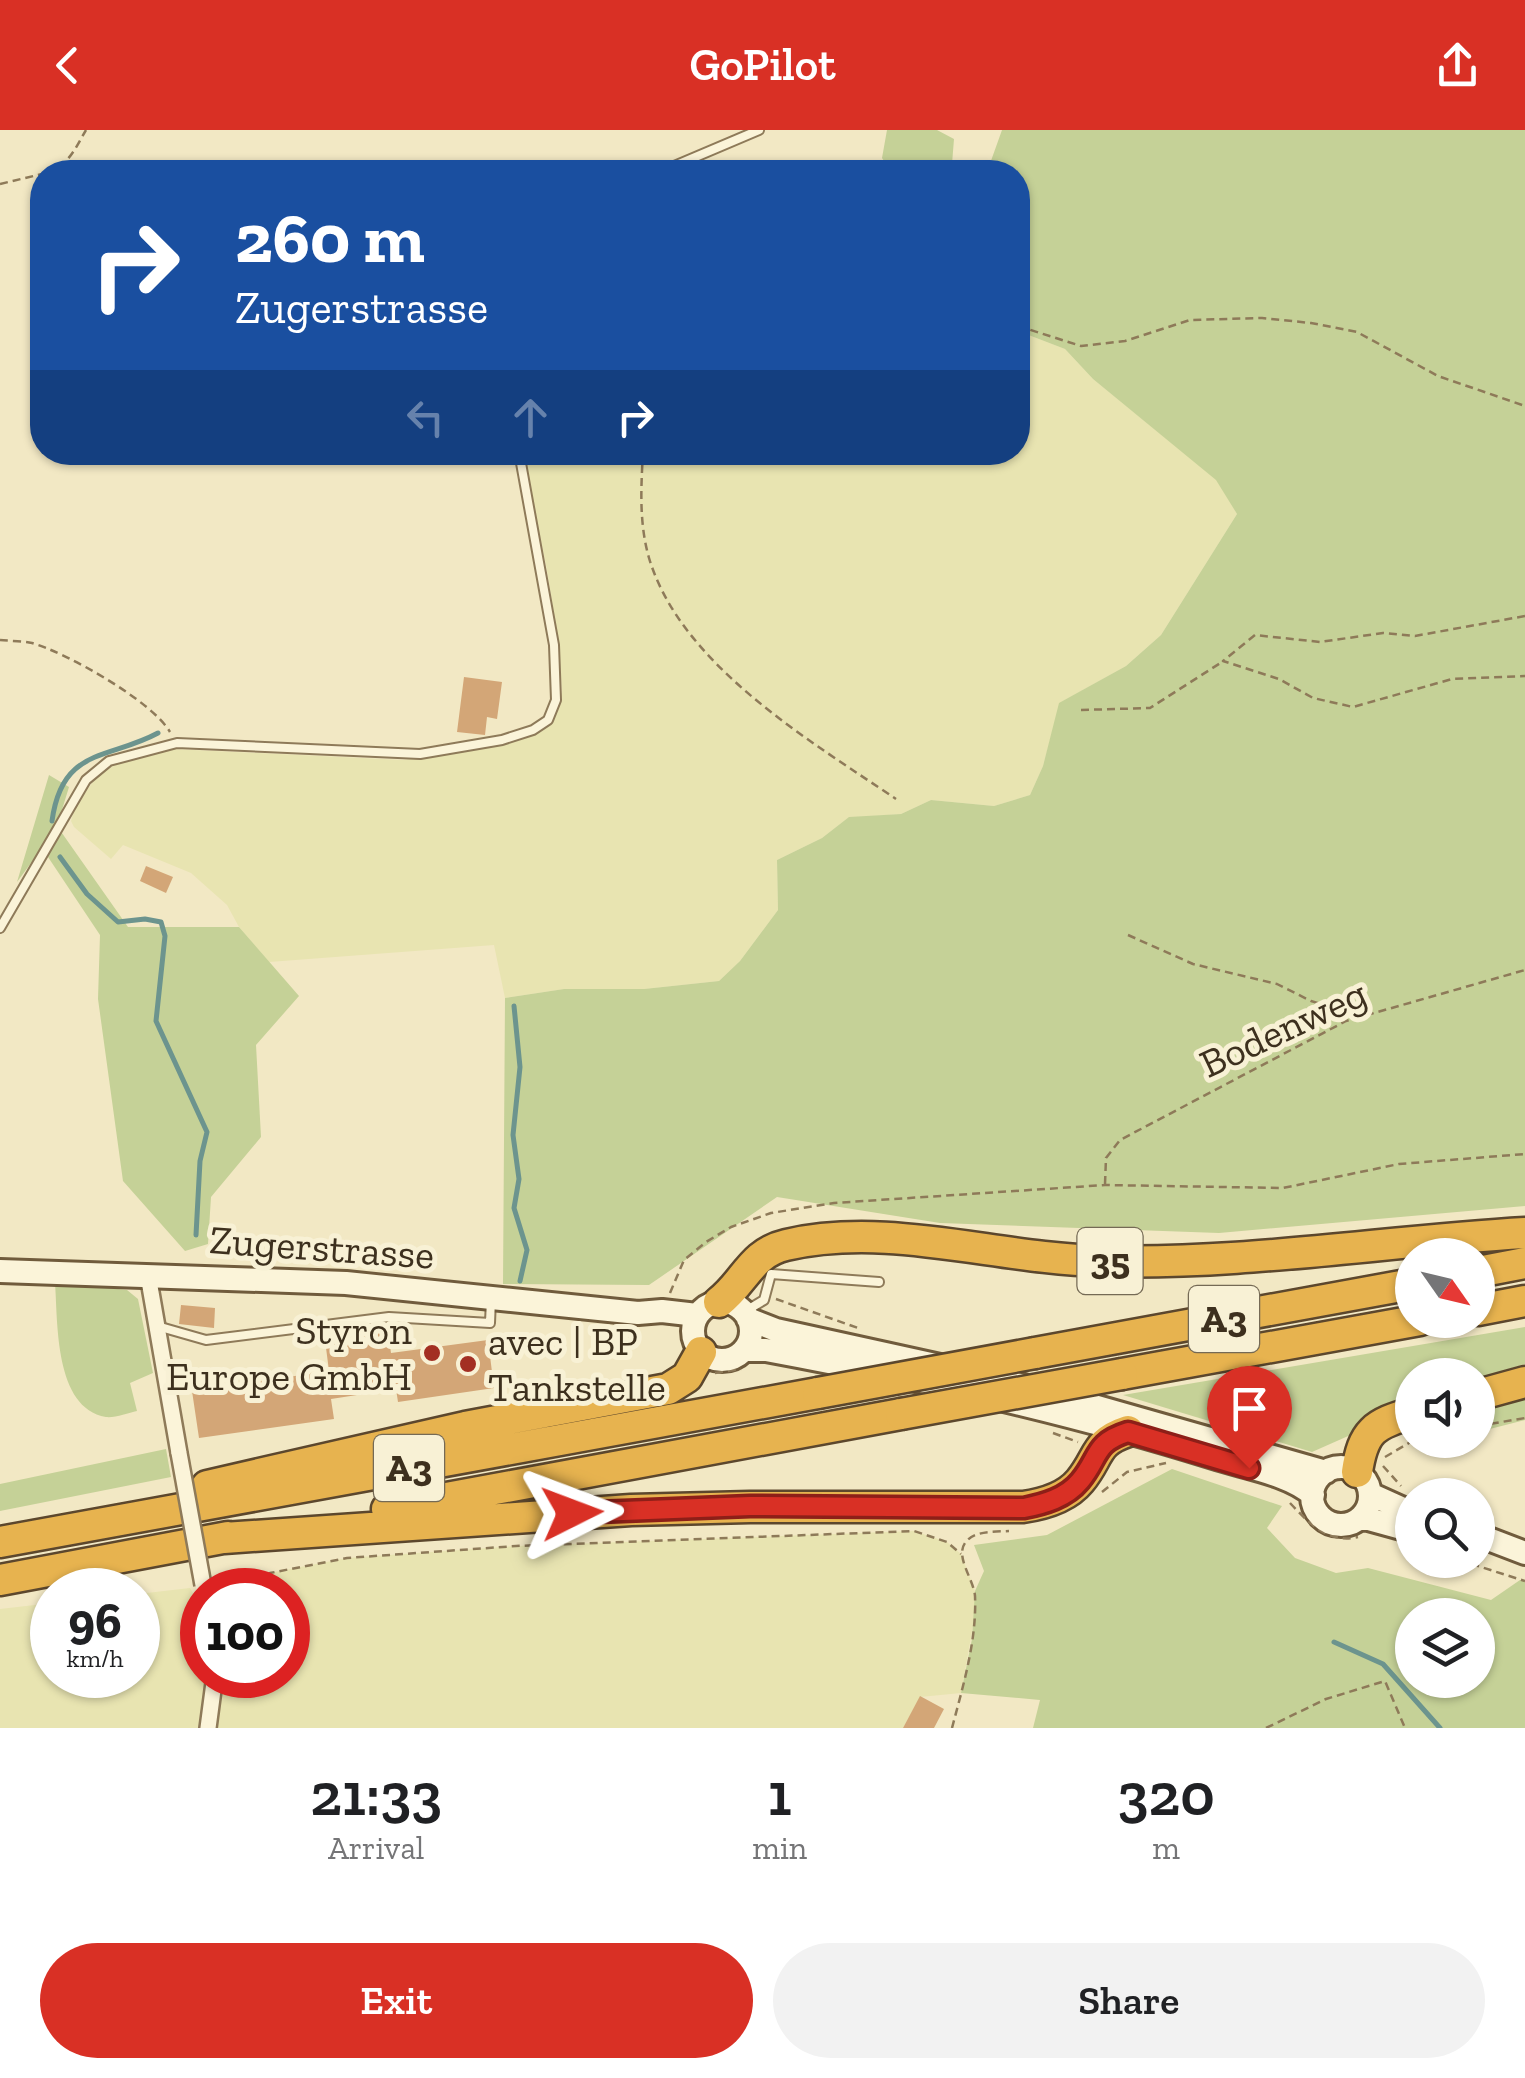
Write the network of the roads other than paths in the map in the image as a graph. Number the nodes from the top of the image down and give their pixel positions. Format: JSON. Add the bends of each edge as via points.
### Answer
{"nodes":[{"id":1,"x":758,"y":130,"type":"edge"},
{"id":2,"x":688,"y":160,"type":"edge"},
{"id":3,"x":521,"y":465,"type":"edge"},
{"id":4,"x":0,"y":928,"type":"edge"},
{"id":5,"x":1525,"y":1233,"type":"edge"},
{"id":6,"x":1525,"y":1263,"type":"edge"},
{"id":7,"x":1495,"y":1269,"type":"edge"},
{"id":8,"x":0,"y":1271,"type":"edge"},
{"id":9,"x":148,"y":1275,"type":"junction"},
{"id":10,"x":879,"y":1282,"type":"dead end"},
{"id":11,"x":1395,"y":1287,"type":"edge"},
{"id":12,"x":491,"y":1298,"type":"junction"},
{"id":13,"x":1525,"y":1301,"type":"edge"},
{"id":14,"x":1495,"y":1307,"type":"edge"},
{"id":15,"x":717,"y":1322,"type":"junction"},
{"id":16,"x":1395,"y":1325,"type":"edge"},
{"id":17,"x":157,"y":1326,"type":"junction"},
{"id":18,"x":744,"y":1350,"type":"junction"},
{"id":19,"x":1525,"y":1382,"type":"edge"},
{"id":20,"x":1495,"y":1390,"type":"edge"},
{"id":21,"x":1395,"y":1419,"type":"edge"},
{"id":22,"x":1128,"y":1432,"type":"junction"},
{"id":23,"x":1326,"y":1472,"type":"junction"},
{"id":24,"x":1368,"y":1475,"type":"junction"},
{"id":25,"x":1312,"y":1494,"type":"junction"},
{"id":26,"x":1395,"y":1498,"type":"edge"},
{"id":27,"x":1362,"y":1526,"type":"junction"},
{"id":28,"x":1395,"y":1529,"type":"edge"},
{"id":29,"x":224,"y":1538,"type":"junction"},
{"id":30,"x":0,"y":1540,"type":"edge"},
{"id":31,"x":1495,"y":1542,"type":"edge"},
{"id":32,"x":1525,"y":1553,"type":"edge"},
{"id":33,"x":1495,"y":1558,"type":"edge"},
{"id":34,"x":199,"y":1568,"type":"edge"},
{"id":35,"x":1525,"y":1568,"type":"edge"},
{"id":36,"x":0,"y":1580,"type":"edge"},
{"id":37,"x":211,"y":1698,"type":"edge"},
{"id":38,"x":208,"y":1728,"type":"edge"}],
"edges":[{"from":1,"to":2,"type":"lane"},
{"from":3,"to":4,"type":"lane","via":[[554,645],[556,700],[548,720],[502,740],[420,754],[177,743],[109,761],[86,780]]},
{"from":5,"to":15,"type":"highway","number":"35","via":[[1124,1262],[839,1236],[764,1253]]},
{"from":6,"to":7,"type":"highway"},
{"from":8,"to":9,"type":"main road","name":"Zugerstrasse"},
{"from":9,"to":12,"type":"main road","name":"Zugerstrasse","via":[[346,1283]]},
{"from":9,"to":17,"type":"street"},
{"from":10,"to":15,"type":"lane","via":[[771,1274],[764,1300]]},
{"from":11,"to":30,"type":"highway","number":"A3","bridge":true},
{"from":12,"to":15,"type":"main road","name":"Zugerstrasse"},
{"from":12,"to":17,"type":"lane","via":[[490,1323],[388,1316],[206,1340]]},
{"from":13,"to":14,"type":"highway"},
{"from":15,"to":18,"type":"main road","via":[[750,1336]]},
{"from":15,"to":18,"type":"main road","name":"Zugerstrasse","via":[[718,1360]]},
{"from":15,"to":23,"type":"main road","name":"Zugerstrasse","via":[[1000,1380]]},
{"from":15,"to":30,"type":"highway","via":[[686,1377],[668,1389],[420,1436]]},
{"from":16,"to":29,"type":"highway","number":"A3","bridge":true},
{"from":17,"to":34,"type":"street","bridge":true},
{"from":18,"to":22,"type":"main road","name":"Zugerstrasse","via":[[851,1366]]},
{"from":19,"to":20,"type":"highway"},
{"from":21,"to":24,"type":"highway","via":[[1371,1431],[1360,1449]]},
{"from":22,"to":25,"type":"main road","name":"Zugerstrasse"},
{"from":22,"to":29,"type":"highway","via":[[1100,1447],[1070,1490],[1024,1508],[631,1510]]},
{"from":23,"to":24,"type":"main road","name":"Zugerstrasse","via":[[1344,1467]]},
{"from":23,"to":25,"type":"main road"},
{"from":24,"to":26,"type":"main road","name":"Zugerstrasse"},
{"from":24,"to":27,"type":"main road"},
{"from":25,"to":27,"type":"main road","name":"Zugerstrasse","via":[[1316,1511],[1329,1522]]},
{"from":27,"to":28,"type":"main road","name":"Zugerstrasse"},
{"from":29,"to":36,"type":"highway","number":"A3"},
{"from":31,"to":32,"type":"main road"},
{"from":33,"to":35,"type":"main road"},
{"from":37,"to":38,"type":"street"}]}
